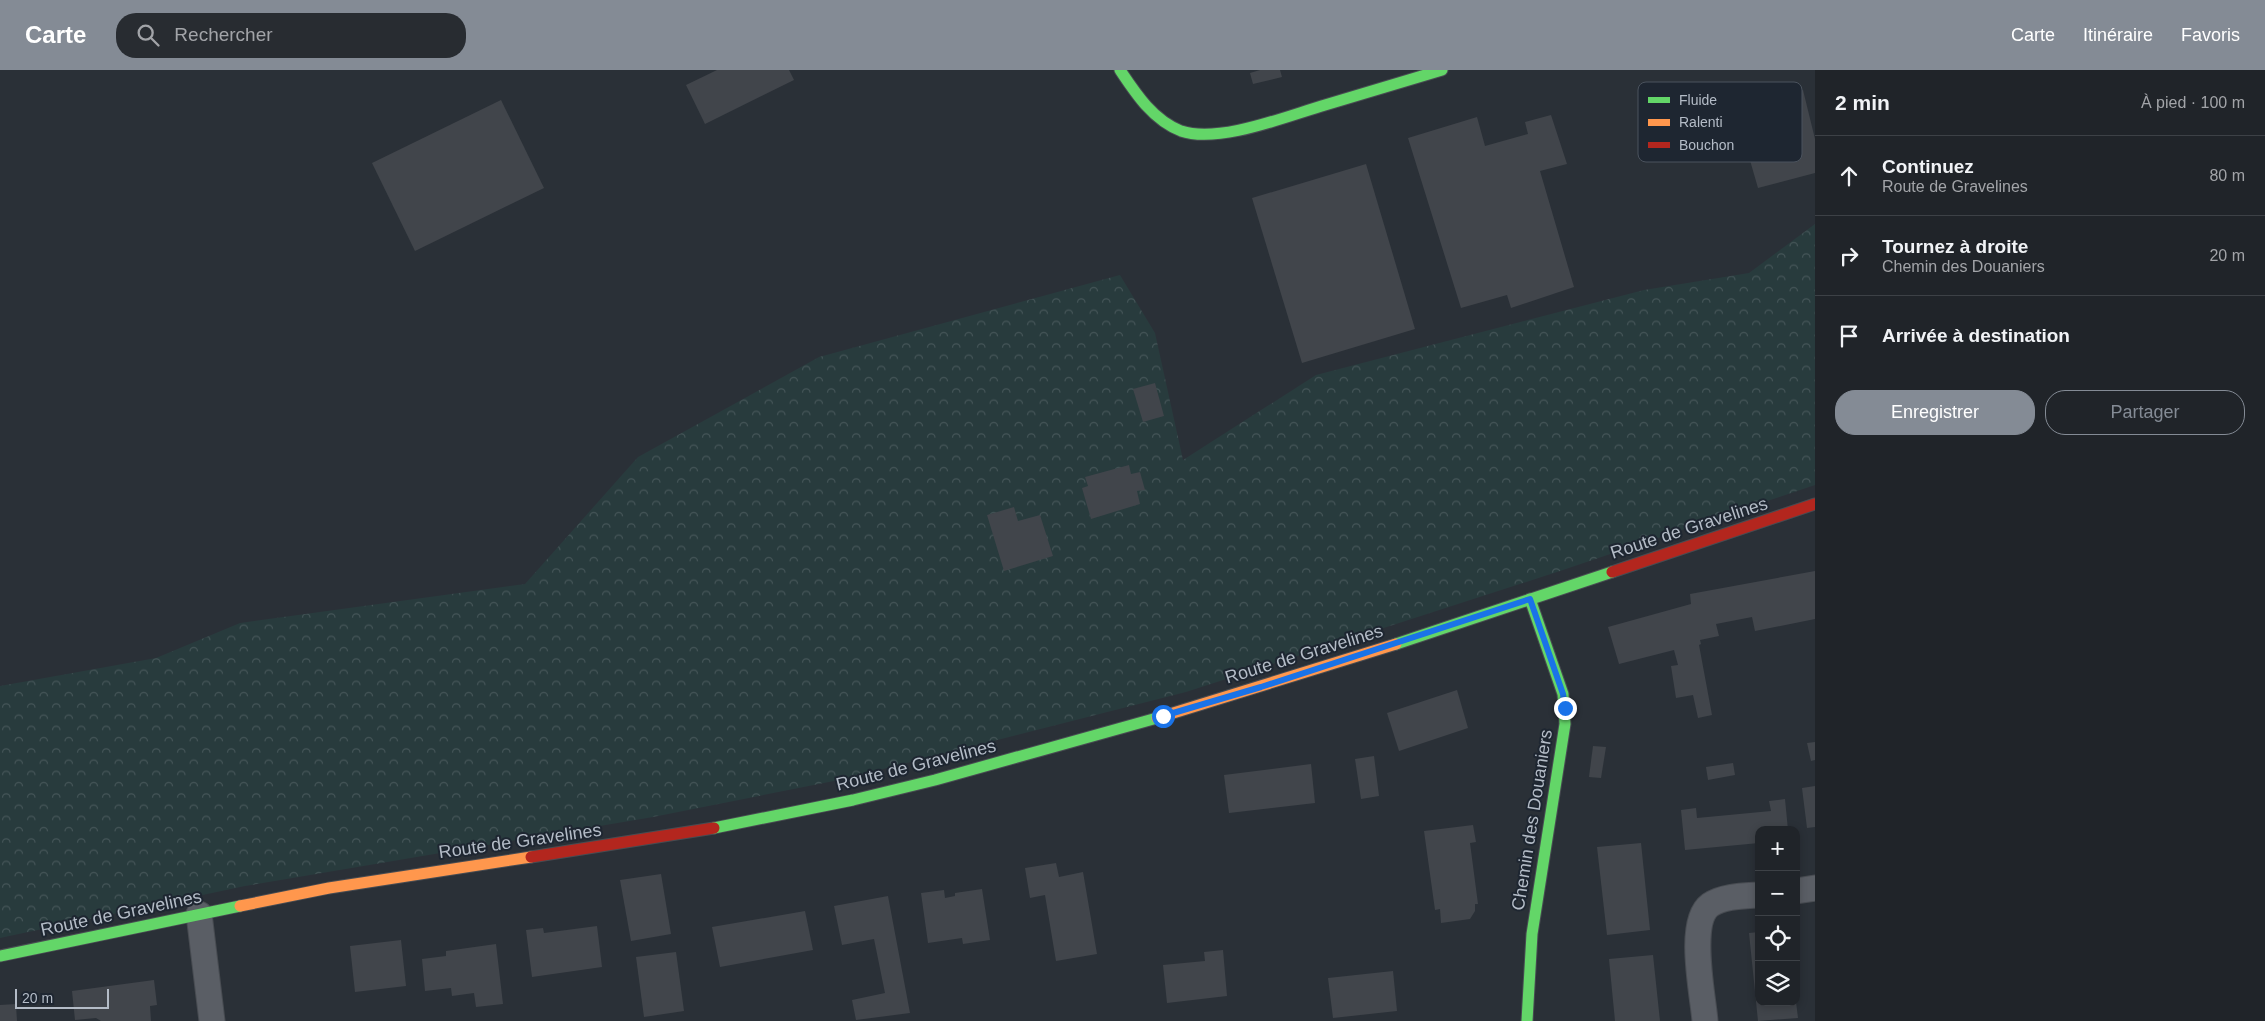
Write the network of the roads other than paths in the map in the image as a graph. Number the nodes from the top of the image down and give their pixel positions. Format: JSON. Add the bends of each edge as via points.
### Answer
{"nodes":[{"id":1,"x":1120,"y":70,"type":"edge"},
{"id":2,"x":1442,"y":70,"type":"edge"},
{"id":3,"x":1815,"y":504,"type":"edge"},
{"id":4,"x":1530,"y":599,"type":"junction"},
{"id":5,"x":1815,"y":888,"type":"edge"},
{"id":6,"x":1800,"y":890,"type":"edge"},
{"id":7,"x":1755,"y":896,"type":"edge"},
{"id":8,"x":200,"y":914,"type":"junction"},
{"id":9,"x":0,"y":956,"type":"edge"},
{"id":10,"x":212,"y":1021,"type":"edge"},
{"id":11,"x":1528,"y":1021,"type":"edge"},
{"id":12,"x":1706,"y":1021,"type":"edge"}],
"edges":[{"from":1,"to":2,"type":"main road","via":[[1138,98],[1163,123],[1181,132],[1210,135],[1240,130]]},
{"from":3,"to":4,"type":"main road","name":"Route de Gravelines"},
{"from":4,"to":8,"type":"main road","name":"Route de Gravelines","via":[[1278,682],[972,770],[854,800],[638,842],[373,880]]},
{"from":4,"to":11,"type":"main road","name":"Chemin des Douaniers","via":[[1563,694],[1565,724],[1532,934]]},
{"from":5,"to":6,"type":"street"},
{"from":7,"to":12,"type":"street","via":[[1720,901],[1701,915],[1697,933]]},
{"from":8,"to":9,"type":"main road","name":"Route de Gravelines"},
{"from":8,"to":10,"type":"street"}]}
